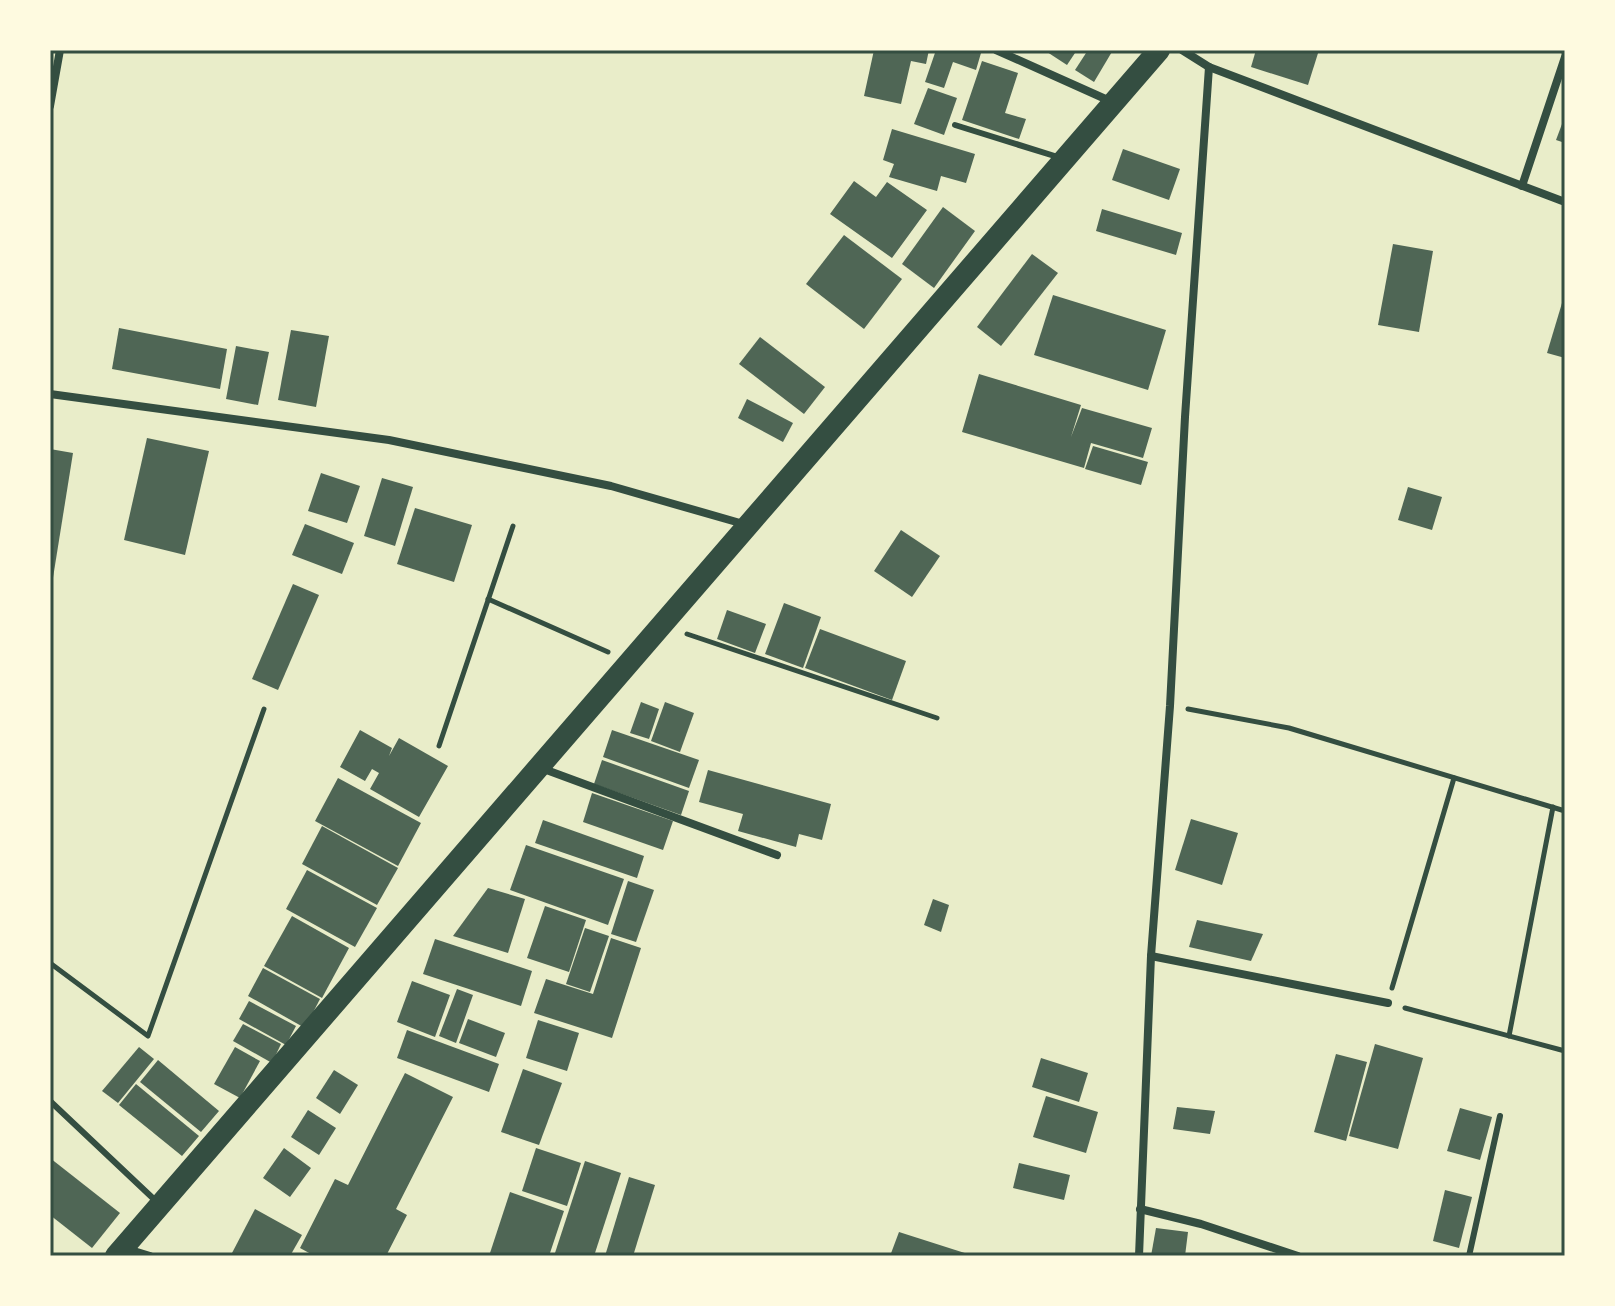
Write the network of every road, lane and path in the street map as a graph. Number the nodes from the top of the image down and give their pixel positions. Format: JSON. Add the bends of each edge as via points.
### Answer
{"nodes":[{"id":1,"x":60,"y":50,"type":"edge"},
{"id":2,"x":996,"y":50,"type":"edge"},
{"id":3,"x":1159,"y":50,"type":"edge"},
{"id":4,"x":1182,"y":50,"type":"edge"},
{"id":5,"x":1565,"y":57,"type":"edge"},
{"id":6,"x":1209,"y":67,"type":"junction"},
{"id":7,"x":1114,"y":103,"type":"junction"},
{"id":8,"x":50,"y":106,"type":"edge"},
{"id":9,"x":955,"y":125,"type":"dead end"},
{"id":10,"x":1064,"y":159,"type":"junction"},
{"id":11,"x":1522,"y":186,"type":"junction"},
{"id":12,"x":1565,"y":202,"type":"edge"},
{"id":13,"x":50,"y":394,"type":"edge"},
{"id":14,"x":748,"y":525,"type":"junction"},
{"id":15,"x":513,"y":526,"type":"dead end"},
{"id":16,"x":488,"y":599,"type":"junction"},
{"id":17,"x":661,"y":626,"type":"junction"},
{"id":18,"x":630,"y":662,"type":"junction"},
{"id":19,"x":1170,"y":706,"type":"junction"},
{"id":20,"x":264,"y":709,"type":"dead end"},
{"id":21,"x":937,"y":718,"type":"dead end"},
{"id":22,"x":439,"y":746,"type":"dead end"},
{"id":23,"x":539,"y":767,"type":"junction"},
{"id":24,"x":1454,"y":778,"type":"junction"},
{"id":25,"x":1553,"y":807,"type":"junction"},
{"id":26,"x":1565,"y":811,"type":"edge"},
{"id":27,"x":777,"y":855,"type":"dead end"},
{"id":28,"x":1151,"y":956,"type":"junction"},
{"id":29,"x":50,"y":963,"type":"edge"},
{"id":30,"x":1388,"y":1003,"type":"junction"},
{"id":31,"x":1509,"y":1036,"type":"junction"},
{"id":32,"x":1565,"y":1051,"type":"edge"},
{"id":33,"x":50,"y":1101,"type":"edge"},
{"id":34,"x":1500,"y":1116,"type":"dead end"},
{"id":35,"x":160,"y":1205,"type":"junction"},
{"id":36,"x":1140,"y":1209,"type":"junction"},
{"id":37,"x":120,"y":1252,"type":"edge"},
{"id":38,"x":150,"y":1256,"type":"edge"},
{"id":39,"x":1139,"y":1256,"type":"edge"},
{"id":40,"x":1298,"y":1256,"type":"edge"},
{"id":41,"x":1469,"y":1256,"type":"edge"}],
"edges":[{"from":1,"to":8,"type":"street"},
{"from":2,"to":7,"type":"street"},
{"from":3,"to":7,"type":"highway"},
{"from":4,"to":6,"type":"street"},
{"from":5,"to":11,"type":"street"},
{"from":6,"to":11,"type":"street"},
{"from":6,"to":19,"type":"street"},
{"from":7,"to":10,"type":"highway"},
{"from":9,"to":10,"type":"lane"},
{"from":10,"to":14,"type":"highway"},
{"from":11,"to":12,"type":"street"},
{"from":13,"to":14,"type":"street","via":[[389,440],[611,486]]},
{"from":14,"to":17,"type":"highway"},
{"from":15,"to":16,"type":"path"},
{"from":16,"to":18,"type":"path"},
{"from":16,"to":22,"type":"path"},
{"from":17,"to":18,"type":"highway"},
{"from":17,"to":21,"type":"path"},
{"from":18,"to":23,"type":"highway"},
{"from":19,"to":24,"type":"path","via":[[1289,728]]},
{"from":19,"to":28,"type":"street"},
{"from":20,"to":29,"type":"path","via":[[148,1036]]},
{"from":23,"to":27,"type":"street"},
{"from":23,"to":35,"type":"highway"},
{"from":24,"to":25,"type":"path"},
{"from":24,"to":30,"type":"path"},
{"from":25,"to":26,"type":"path"},
{"from":25,"to":31,"type":"path"},
{"from":28,"to":30,"type":"street"},
{"from":28,"to":36,"type":"street"},
{"from":30,"to":31,"type":"path"},
{"from":31,"to":32,"type":"path"},
{"from":33,"to":35,"type":"lane"},
{"from":34,"to":41,"type":"lane"},
{"from":35,"to":37,"type":"highway"},
{"from":36,"to":39,"type":"street"},
{"from":36,"to":40,"type":"street"},
{"from":37,"to":38,"type":"street"}]}
